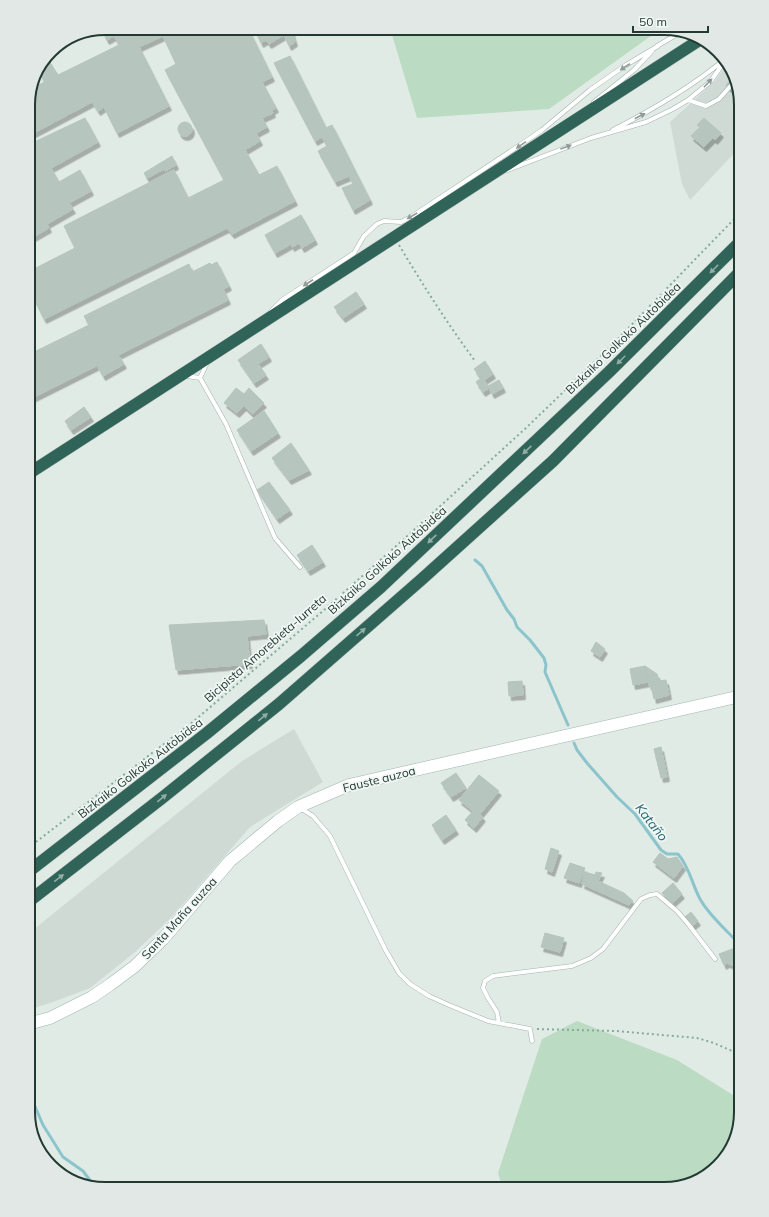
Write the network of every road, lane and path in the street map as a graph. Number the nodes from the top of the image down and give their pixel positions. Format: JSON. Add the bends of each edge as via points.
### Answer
{"nodes":[{"id":1,"x":675,"y":36,"type":"edge"},
{"id":2,"x":696,"y":42,"type":"edge"},
{"id":3,"x":658,"y":46,"type":"junction"},
{"id":4,"x":720,"y":64,"type":"edge"},
{"id":5,"x":721,"y":65,"type":"edge"},
{"id":6,"x":731,"y":85,"type":"edge"},
{"id":7,"x":688,"y":100,"type":"junction"},
{"id":8,"x":606,"y":134,"type":"junction"},
{"id":9,"x":550,"y":137,"type":"junction"},
{"id":10,"x":490,"y":175,"type":"junction"},
{"id":11,"x":734,"y":219,"type":"edge"},
{"id":12,"x":394,"y":237,"type":"junction"},
{"id":13,"x":734,"y":248,"type":"edge"},
{"id":14,"x":734,"y":278,"type":"edge"},
{"id":15,"x":257,"y":326,"type":"junction"},
{"id":16,"x":213,"y":355,"type":"junction"},
{"id":17,"x":475,"y":360,"type":"dead end"},
{"id":18,"x":180,"y":376,"type":"junction"},
{"id":19,"x":200,"y":378,"type":"junction"},
{"id":20,"x":35,"y":469,"type":"edge"},
{"id":21,"x":300,"y":567,"type":"dead end"},
{"id":22,"x":734,"y":698,"type":"edge"},
{"id":23,"x":298,"y":806,"type":"junction"},
{"id":24,"x":35,"y":843,"type":"edge"},
{"id":25,"x":35,"y":867,"type":"edge"},
{"id":26,"x":35,"y":897,"type":"edge"},
{"id":27,"x":715,"y":960,"type":"dead end"},
{"id":28,"x":35,"y":1022,"type":"edge"},
{"id":29,"x":499,"y":1023,"type":"junction"},
{"id":30,"x":530,"y":1029,"type":"junction"},
{"id":31,"x":532,"y":1041,"type":"dead end"},
{"id":32,"x":734,"y":1052,"type":"edge"}],
"edges":[{"from":1,"to":3,"type":"lane"},
{"from":2,"to":9,"type":"highway"},
{"from":3,"to":9,"type":"lane","via":[[634,70]]},
{"from":3,"to":15,"type":"lane","one_way":true,"via":[[590,90],[518,147],[410,217],[401,222],[384,221],[377,224],[364,236],[354,253],[282,300]]},
{"from":8,"to":4,"type":"lane","one_way":true,"via":[[653,109]]},
{"from":7,"to":5,"type":"lane","one_way":true,"via":[[710,82]]},
{"from":6,"to":7,"type":"lane","via":[[719,99],[706,106]]},
{"from":7,"to":8,"type":"lane","via":[[646,122]]},
{"from":10,"to":8,"type":"lane","one_way":true},
{"from":9,"to":10,"type":"highway"},
{"from":10,"to":12,"type":"highway"},
{"from":11,"to":24,"type":"path","name":"Bicipista Amorebieta-Iurreta","via":[[610,347],[404,539],[194,721]]},
{"from":12,"to":15,"type":"highway"},
{"from":12,"to":17,"type":"path","via":[[429,295]]},
{"from":13,"to":25,"type":"highway","name":"Bizkaiko Golkoko Autobidea","one_way":true,"via":[[610,372],[381,587],[207,733]]},
{"from":26,"to":14,"type":"highway","one_way":true,"via":[[279,704],[422,579],[553,461]]},
{"from":15,"to":16,"type":"highway"},
{"from":16,"to":18,"type":"highway"},
{"from":16,"to":19,"type":"lane"},
{"from":18,"to":19,"type":"lane"},
{"from":18,"to":20,"type":"highway"},
{"from":19,"to":21,"type":"lane","via":[[226,424],[275,538]]},
{"from":22,"to":23,"type":"street","name":"Fauste auzoa","via":[[348,785]]},
{"from":23,"to":28,"type":"street","name":"Santa Maña auzoa","via":[[230,861],[163,939],[135,966],[92,997],[50,1018]]},
{"from":23,"to":29,"type":"lane","via":[[313,816],[330,836],[399,973],[428,996],[488,1021]]},
{"from":27,"to":29,"type":"lane","via":[[677,911],[657,894],[650,895],[641,899],[603,949],[591,958],[572,966],[492,976],[485,981],[483,988],[497,1012]]},
{"from":29,"to":30,"type":"lane"},
{"from":30,"to":31,"type":"lane"},
{"from":30,"to":32,"type":"path","via":[[616,1031],[697,1038]]}]}
